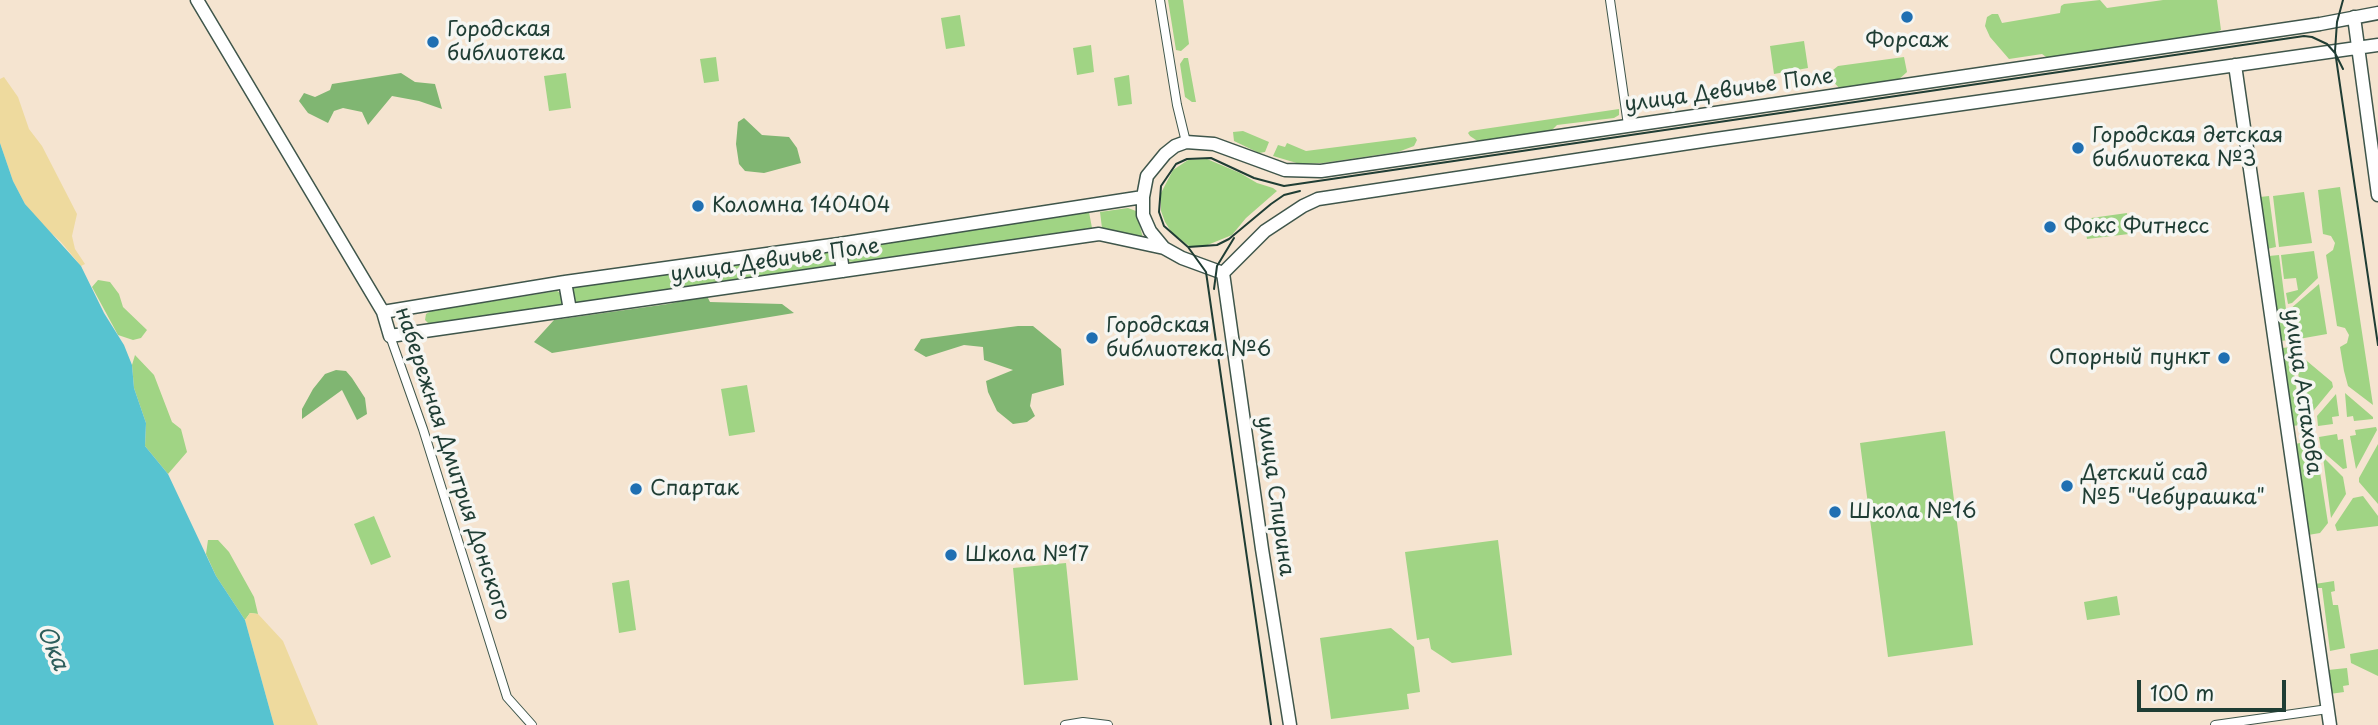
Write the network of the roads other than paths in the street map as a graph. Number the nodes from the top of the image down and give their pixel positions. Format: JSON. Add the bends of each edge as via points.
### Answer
{"nodes":[{"id":1,"x":197,"y":0,"type":"edge"},
{"id":2,"x":1160,"y":0,"type":"edge"},
{"id":3,"x":1610,"y":0,"type":"edge"},
{"id":4,"x":2378,"y":13,"type":"edge"},
{"id":5,"x":2354,"y":17,"type":"junction"},
{"id":6,"x":2378,"y":45,"type":"edge"},
{"id":7,"x":2358,"y":47,"type":"junction"},
{"id":8,"x":2343,"y":50,"type":"junction"},
{"id":9,"x":2235,"y":65,"type":"junction"},
{"id":10,"x":1628,"y":125,"type":"junction"},
{"id":11,"x":1186,"y":142,"type":"junction"},
{"id":12,"x":2378,"y":195,"type":"edge"},
{"id":13,"x":1143,"y":197,"type":"junction"},
{"id":14,"x":839,"y":244,"type":"junction"},
{"id":15,"x":1164,"y":248,"type":"junction"},
{"id":16,"x":843,"y":271,"type":"junction"},
{"id":17,"x":1223,"y":273,"type":"junction"},
{"id":18,"x":565,"y":282,"type":"junction"},
{"id":19,"x":570,"y":310,"type":"junction"},
{"id":20,"x":383,"y":312,"type":"junction"},
{"id":21,"x":390,"y":336,"type":"junction"},
{"id":22,"x":2328,"y":709,"type":"junction"},
{"id":23,"x":532,"y":725,"type":"edge"},
{"id":24,"x":1065,"y":725,"type":"edge"},
{"id":25,"x":1108,"y":725,"type":"edge"},
{"id":26,"x":1290,"y":725,"type":"edge"},
{"id":27,"x":2215,"y":725,"type":"edge"},
{"id":28,"x":2330,"y":725,"type":"edge"}],
"edges":[{"from":1,"to":20,"type":"main road","name":"набережная Дмитрия Донского"},
{"from":2,"to":11,"type":"street"},
{"from":3,"to":10,"type":"street"},
{"from":4,"to":5,"type":"main road","name":"улица Девичье Поле"},
{"from":5,"to":7,"type":"main road"},
{"from":5,"to":8,"type":"main road"},
{"from":5,"to":10,"type":"main road","name":"улица Девичье Поле"},
{"from":6,"to":7,"type":"main road"},
{"from":7,"to":8,"type":"main road"},
{"from":7,"to":12,"type":"main road"},
{"from":8,"to":9,"type":"main road"},
{"from":9,"to":17,"type":"main road","via":[[1318,199],[1265,231]]},
{"from":9,"to":22,"type":"main road","name":"улица Астахова"},
{"from":10,"to":11,"type":"main road","name":"улица Девичье Поле","via":[[1321,171],[1285,170],[1228,148]]},
{"from":11,"to":13,"type":"main road","via":[[1155,163]]},
{"from":13,"to":14,"type":"main road","name":"улица Девичье Поле"},
{"from":13,"to":15,"type":"main road","via":[[1143,215]]},
{"from":14,"to":16,"type":"main road"},
{"from":14,"to":18,"type":"main road","name":"улица Девичье Поле"},
{"from":15,"to":16,"type":"main road","name":"улица Девичье Поле","via":[[1099,234]]},
{"from":15,"to":17,"type":"main road","name":"улица Девичье Поле"},
{"from":16,"to":19,"type":"main road","name":"улица Девичье Поле"},
{"from":17,"to":26,"type":"main road","name":"улица Спирина"},
{"from":18,"to":19,"type":"main road"},
{"from":18,"to":20,"type":"main road","name":"улица Девичье Поле"},
{"from":19,"to":21,"type":"main road","name":"улица Девичье Поле"},
{"from":20,"to":21,"type":"main road","name":"набережная Дмитрия Донского"},
{"from":21,"to":23,"type":"street","name":"набережная Дмитрия Донского","via":[[507,697]]},
{"from":22,"to":27,"type":"street"},
{"from":22,"to":28,"type":"main road","name":"улица Астахова"},
{"from":24,"to":25,"type":"street"}]}
